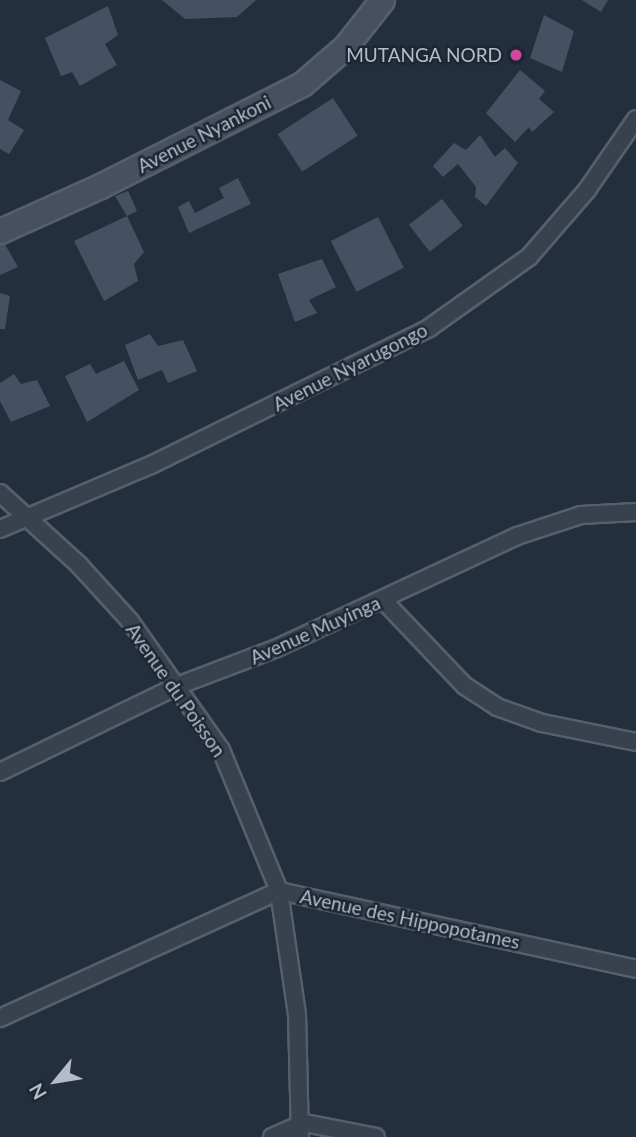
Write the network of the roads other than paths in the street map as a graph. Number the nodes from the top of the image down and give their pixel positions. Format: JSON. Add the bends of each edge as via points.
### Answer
{"nodes":[{"id":1,"x":382,"y":0,"type":"edge"},
{"id":2,"x":636,"y":119,"type":"edge"},
{"id":3,"x":0,"y":231,"type":"edge"},
{"id":4,"x":0,"y":493,"type":"edge"},
{"id":5,"x":636,"y":512,"type":"edge"},
{"id":6,"x":28,"y":517,"type":"junction"},
{"id":7,"x":0,"y":529,"type":"edge"},
{"id":8,"x":383,"y":600,"type":"junction"},
{"id":9,"x":177,"y":686,"type":"junction"},
{"id":10,"x":636,"y":742,"type":"edge"},
{"id":11,"x":0,"y":772,"type":"edge"},
{"id":12,"x":279,"y":891,"type":"junction"},
{"id":13,"x":636,"y":969,"type":"edge"},
{"id":14,"x":0,"y":1018,"type":"edge"},
{"id":15,"x":302,"y":1130,"type":"edge"},
{"id":16,"x":272,"y":1137,"type":"edge"},
{"id":17,"x":376,"y":1137,"type":"edge"}],
"edges":[{"from":1,"to":3,"type":"street","name":"Avenue Nyankoni","via":[[345,47],[302,85],[100,187]]},
{"from":2,"to":6,"type":"street","name":"Avenue Nyarugongo","via":[[587,190],[529,257],[429,328],[163,459]]},
{"from":4,"to":6,"type":"street","name":"Avenue du Poisson"},
{"from":5,"to":8,"type":"street","name":"Avenue Muyinga","via":[[581,516],[517,536]]},
{"from":6,"to":7,"type":"street","name":"Avenue Nyarugongo"},
{"from":6,"to":9,"type":"street","name":"Avenue du Poisson","via":[[130,621]]},
{"from":8,"to":9,"type":"street","name":"Avenue Muyinga"},
{"from":8,"to":10,"type":"street","via":[[465,686],[497,707],[542,723]]},
{"from":9,"to":11,"type":"street","name":"Avenue Muyinga"},
{"from":9,"to":12,"type":"street","name":"Avenue du Poisson","via":[[221,750]]},
{"from":12,"to":13,"type":"street","name":"Avenue des Hippopotames"},
{"from":12,"to":14,"type":"street","name":"Avenue des Hippopotames"},
{"from":12,"to":15,"type":"street","name":"Avenue du Poisson","via":[[297,1014]]},
{"from":15,"to":16,"type":"street"},
{"from":15,"to":17,"type":"street"}]}
